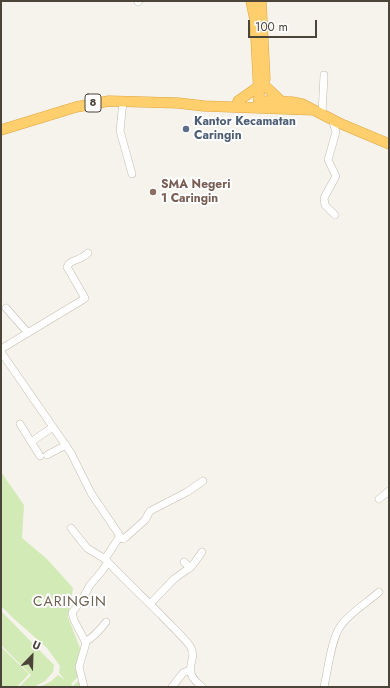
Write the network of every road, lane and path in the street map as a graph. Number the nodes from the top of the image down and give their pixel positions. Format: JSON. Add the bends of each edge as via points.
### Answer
{"nodes":[{"id":1,"x":247,"y":1,"type":"edge"},
{"id":2,"x":251,"y":1,"type":"edge"},
{"id":3,"x":261,"y":1,"type":"edge"},
{"id":4,"x":255,"y":20,"type":"junction"},
{"id":5,"x":324,"y":75,"type":"dead end"},
{"id":6,"x":262,"y":86,"type":"junction"},
{"id":7,"x":123,"y":101,"type":"junction"},
{"id":8,"x":238,"y":101,"type":"junction"},
{"id":9,"x":281,"y":101,"type":"junction"},
{"id":10,"x":190,"y":104,"type":"junction"},
{"id":11,"x":262,"y":105,"type":"junction"},
{"id":12,"x":318,"y":112,"type":"junction"},
{"id":13,"x":332,"y":119,"type":"junction"},
{"id":14,"x":1,"y":130,"type":"edge"},
{"id":15,"x":389,"y":144,"type":"edge"},
{"id":16,"x":132,"y":174,"type":"dead end"},
{"id":17,"x":335,"y":215,"type":"dead end"},
{"id":18,"x":88,"y":253,"type":"dead end"},
{"id":19,"x":6,"y":308,"type":"dead end"},
{"id":20,"x":28,"y":333,"type":"junction"},
{"id":21,"x":1,"y":350,"type":"edge"},
{"id":22,"x":39,"y":413,"type":"dead end"},
{"id":23,"x":20,"y":424,"type":"dead end"},
{"id":24,"x":52,"y":428,"type":"junction"},
{"id":25,"x":31,"y":442,"type":"junction"},
{"id":26,"x":62,"y":444,"type":"junction"},
{"id":27,"x":203,"y":481,"type":"dead end"},
{"id":28,"x":389,"y":491,"type":"edge"},
{"id":29,"x":379,"y":499,"type":"dead end"},
{"id":30,"x":71,"y":528,"type":"dead end"},
{"id":31,"x":119,"y":536,"type":"junction"},
{"id":32,"x":202,"y":552,"type":"dead end"},
{"id":33,"x":106,"y":560,"type":"junction"},
{"id":34,"x":184,"y":562,"type":"dead end"},
{"id":35,"x":190,"y":568,"type":"junction"},
{"id":36,"x":379,"y":592,"type":"dead end"},
{"id":37,"x":150,"y":604,"type":"junction"},
{"id":38,"x":106,"y":622,"type":"dead end"},
{"id":39,"x":85,"y":642,"type":"junction"},
{"id":40,"x":190,"y":670,"type":"junction"},
{"id":41,"x":84,"y":687,"type":"edge"},
{"id":42,"x":172,"y":687,"type":"edge"},
{"id":43,"x":202,"y":687,"type":"edge"},
{"id":44,"x":324,"y":687,"type":"edge"}],
"edges":[{"from":1,"to":4,"type":"highway"},
{"from":2,"to":4,"type":"highway"},
{"from":3,"to":6,"type":"highway"},
{"from":4,"to":6,"type":"highway"},
{"from":5,"to":12,"type":"street"},
{"from":6,"to":8,"type":"highway"},
{"from":6,"to":9,"type":"highway"},
{"from":6,"to":11,"type":"highway"},
{"from":7,"to":10,"type":"highway","number":"8"},
{"from":7,"to":14,"type":"highway","number":"8","via":[[81,106]]},
{"from":7,"to":16,"type":"street","via":[[120,131]]},
{"from":8,"to":10,"type":"highway","number":"8","via":[[210,100]]},
{"from":8,"to":11,"type":"highway","number":"8"},
{"from":9,"to":11,"type":"highway","number":"8"},
{"from":9,"to":12,"type":"highway","number":"8","via":[[302,104]]},
{"from":10,"to":11,"type":"highway","number":"8"},
{"from":11,"to":12,"type":"highway","number":"8"},
{"from":12,"to":13,"type":"highway","number":"8"},
{"from":13,"to":15,"type":"highway","number":"8"},
{"from":13,"to":17,"type":"street","via":[[336,132],[328,160],[336,176],[324,198],[326,205]]},
{"from":18,"to":20,"type":"street","via":[[81,259],[70,262],[67,267],[85,298]]},
{"from":19,"to":20,"type":"street"},
{"from":20,"to":21,"type":"street"},
{"from":21,"to":24,"type":"street"},
{"from":22,"to":24,"type":"street"},
{"from":23,"to":25,"type":"street"},
{"from":24,"to":25,"type":"street"},
{"from":24,"to":26,"type":"street"},
{"from":25,"to":26,"type":"street","via":[[44,456]]},
{"from":26,"to":31,"type":"street"},
{"from":27,"to":31,"type":"street","via":[[150,511],[145,520],[125,538]]},
{"from":28,"to":29,"type":"street"},
{"from":30,"to":33,"type":"street","via":[[87,548]]},
{"from":31,"to":33,"type":"street"},
{"from":32,"to":35,"type":"street"},
{"from":33,"to":37,"type":"street"},
{"from":33,"to":39,"type":"street","via":[[102,571],[72,613]]},
{"from":34,"to":35,"type":"street"},
{"from":35,"to":37,"type":"street","via":[[174,579]]},
{"from":36,"to":44,"type":"street","via":[[350,616],[336,633]]},
{"from":37,"to":40,"type":"street","via":[[190,647],[193,653]]},
{"from":38,"to":39,"type":"street"},
{"from":39,"to":41,"type":"street","via":[[79,668]]},
{"from":40,"to":42,"type":"street","via":[[183,673]]},
{"from":40,"to":43,"type":"street","via":[[192,677]]}]}
